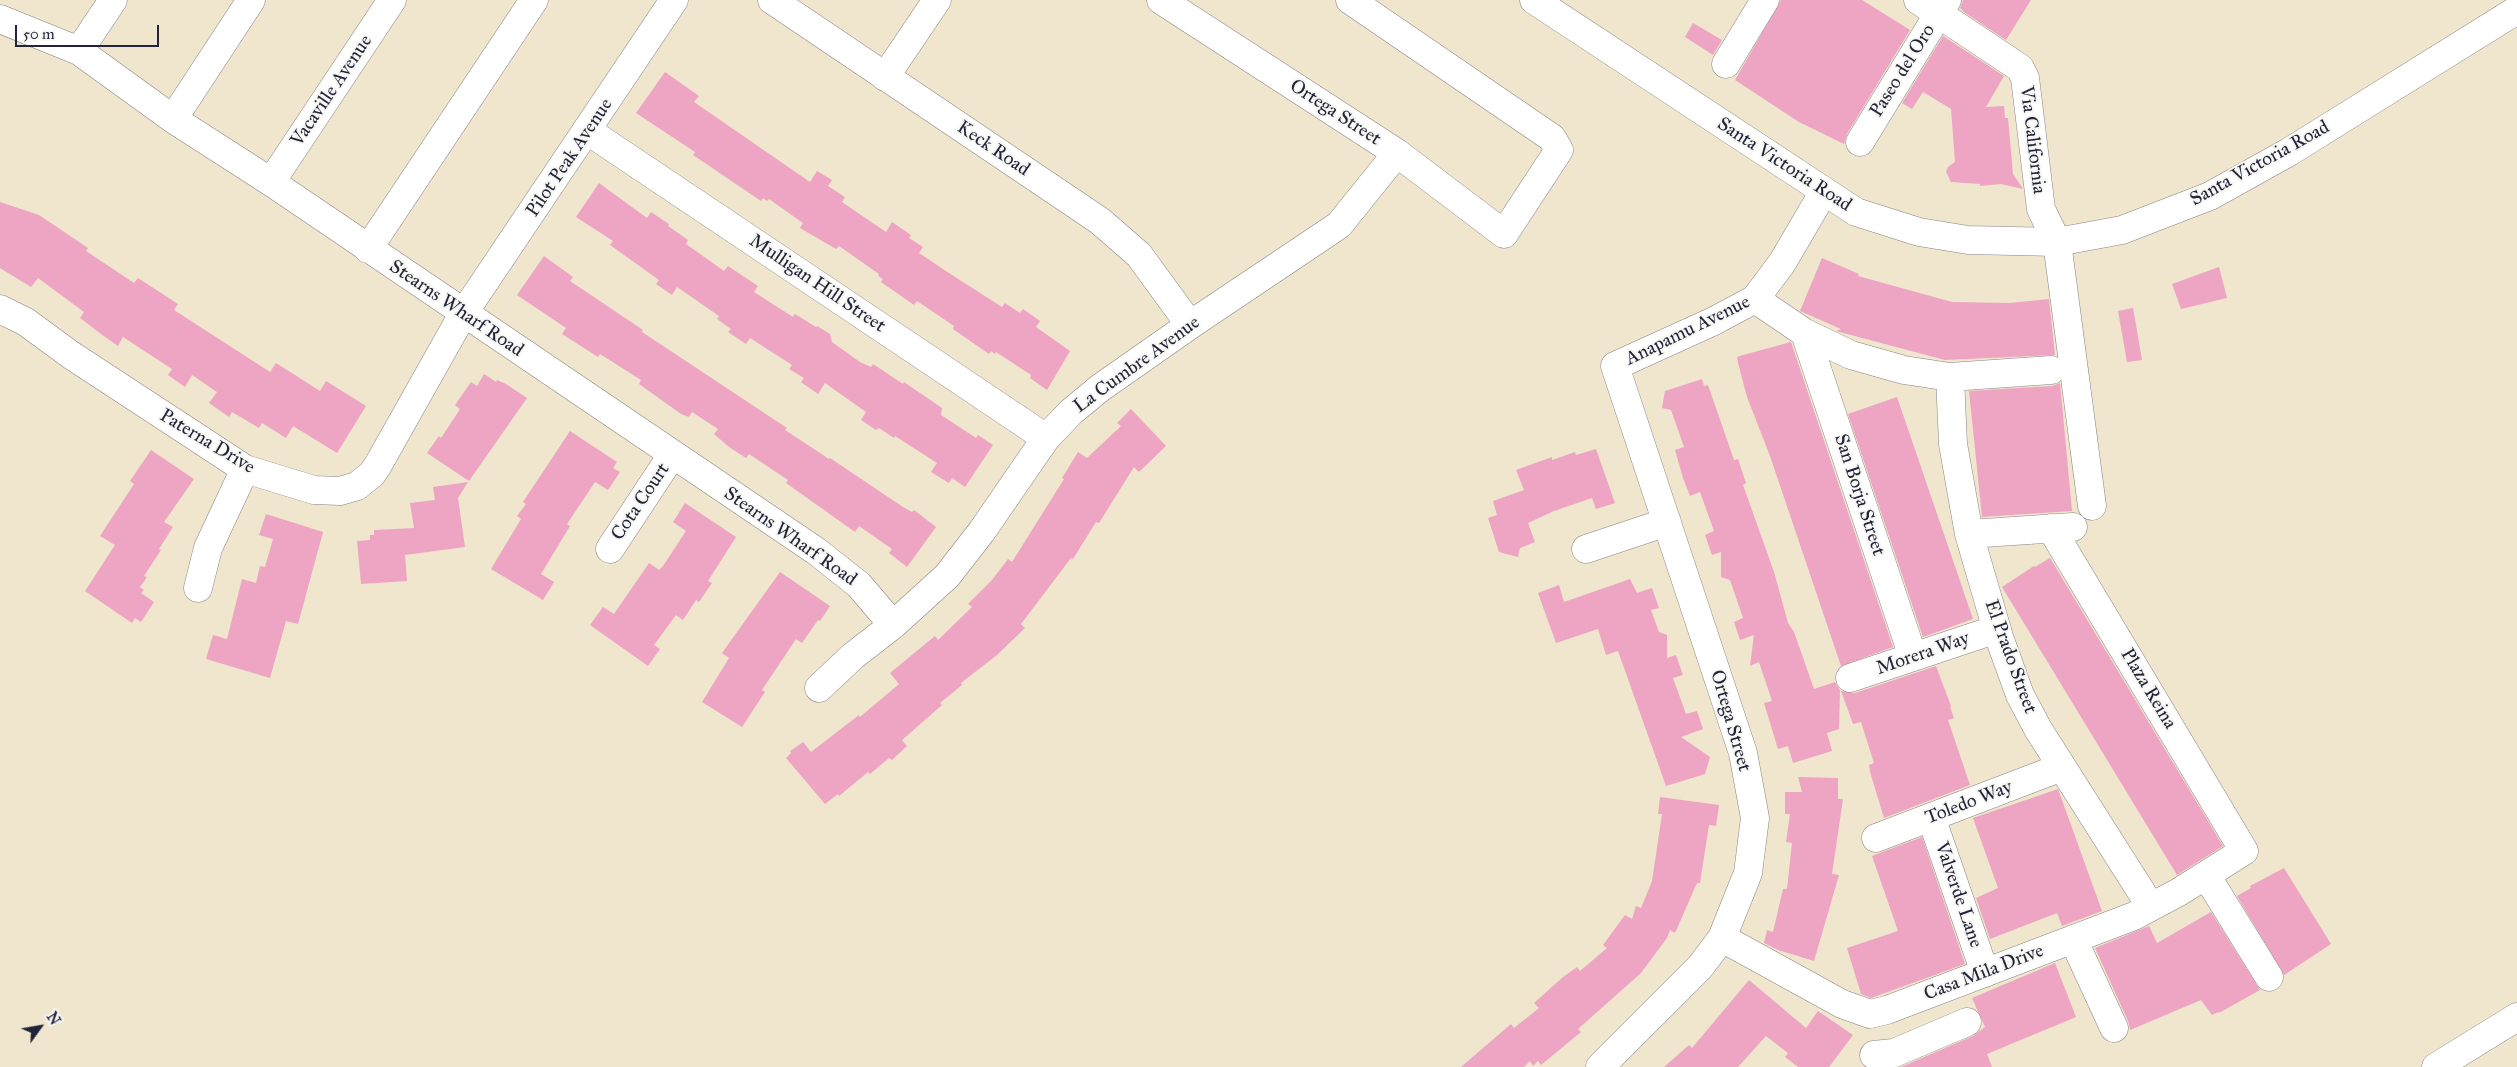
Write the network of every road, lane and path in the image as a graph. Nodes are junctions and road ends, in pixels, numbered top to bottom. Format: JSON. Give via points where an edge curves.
{"nodes":[{"id":1,"x":113,"y":0,"type":"edge"},
{"id":2,"x":250,"y":0,"type":"edge"},
{"id":3,"x":392,"y":0,"type":"edge"},
{"id":4,"x":534,"y":0,"type":"edge"},
{"id":5,"x":674,"y":0,"type":"edge"},
{"id":6,"x":772,"y":0,"type":"edge"},
{"id":7,"x":937,"y":0,"type":"edge"},
{"id":8,"x":1161,"y":0,"type":"edge"},
{"id":9,"x":1350,"y":0,"type":"edge"},
{"id":10,"x":1534,"y":0,"type":"edge"},
{"id":11,"x":1766,"y":0,"type":"edge"},
{"id":12,"x":1934,"y":5,"type":"edge"},
{"id":13,"x":2517,"y":10,"type":"edge"},
{"id":14,"x":0,"y":19,"type":"edge"},
{"id":15,"x":79,"y":51,"type":"junction"},
{"id":16,"x":1726,"y":64,"type":"dead end"},
{"id":17,"x":885,"y":77,"type":"junction"},
{"id":18,"x":174,"y":119,"type":"junction"},
{"id":19,"x":588,"y":131,"type":"junction"},
{"id":20,"x":1860,"y":142,"type":"dead end"},
{"id":21,"x":1397,"y":153,"type":"junction"},
{"id":22,"x":271,"y":182,"type":"junction"},
{"id":23,"x":1823,"y":192,"type":"junction"},
{"id":24,"x":2057,"y":242,"type":"junction"},
{"id":25,"x":368,"y":249,"type":"junction"},
{"id":26,"x":1755,"y":299,"type":"junction"},
{"id":27,"x":0,"y":309,"type":"edge"},
{"id":28,"x":464,"y":314,"type":"junction"},
{"id":29,"x":1190,"y":325,"type":"junction"},
{"id":30,"x":1805,"y":332,"type":"junction"},
{"id":31,"x":1615,"y":366,"type":"joint"},
{"id":32,"x":2050,"y":370,"type":"dead end"},
{"id":33,"x":1950,"y":377,"type":"junction"},
{"id":34,"x":1046,"y":438,"type":"junction"},
{"id":35,"x":672,"y":455,"type":"junction"},
{"id":36,"x":245,"y":469,"type":"junction"},
{"id":37,"x":2092,"y":506,"type":"dead end"},
{"id":38,"x":1667,"y":522,"type":"junction"},
{"id":39,"x":1969,"y":534,"type":"junction"},
{"id":40,"x":610,"y":549,"type":"dead end"},
{"id":41,"x":1586,"y":549,"type":"dead end"},
{"id":42,"x":198,"y":588,"type":"dead end"},
{"id":43,"x":893,"y":626,"type":"junction"},
{"id":44,"x":1997,"y":629,"type":"junction"},
{"id":45,"x":1913,"y":657,"type":"junction"},
{"id":46,"x":1850,"y":678,"type":"dead end"},
{"id":47,"x":819,"y":688,"type":"dead end"},
{"id":48,"x":2062,"y":767,"type":"junction"},
{"id":49,"x":1931,"y":817,"type":"junction"},
{"id":50,"x":1876,"y":838,"type":"dead end"},
{"id":51,"x":2244,"y":850,"type":"joint"},
{"id":52,"x":2206,"y":875,"type":"junction"},
{"id":53,"x":2151,"y":907,"type":"junction"},
{"id":54,"x":1722,"y":938,"type":"junction"},
{"id":55,"x":2073,"y":939,"type":"junction"},
{"id":56,"x":1985,"y":973,"type":"junction"},
{"id":57,"x":2268,"y":977,"type":"dead end"},
{"id":58,"x":1870,"y":1014,"type":"junction"},
{"id":59,"x":2517,"y":1017,"type":"edge"},
{"id":60,"x":1967,"y":1022,"type":"dead end"},
{"id":61,"x":2114,"y":1028,"type":"dead end"},
{"id":62,"x":1869,"y":1061,"type":"edge"},
{"id":63,"x":1600,"y":1067,"type":"edge"},
{"id":64,"x":2436,"y":1067,"type":"edge"}],
"edges":[{"from":1,"to":15,"type":"street"},
{"from":2,"to":18,"type":"street"},
{"from":3,"to":22,"type":"street","name":"Vacaville Avenue"},
{"from":4,"to":25,"type":"street"},
{"from":5,"to":19,"type":"street","name":"Pilot Peak Avenue"},
{"from":6,"to":17,"type":"street","name":"Keck Road"},
{"from":7,"to":17,"type":"street"},
{"from":8,"to":21,"type":"street","name":"Ortega Street"},
{"from":9,"to":21,"type":"street","name":"Ortega Street","via":[[1552,138],[1559,150],[1504,234]]},
{"from":10,"to":23,"type":"street","name":"Santa Victoria Road"},
{"from":11,"to":16,"type":"street"},
{"from":12,"to":20,"type":"street","name":"Paseo del Oro"},
{"from":12,"to":24,"type":"street","name":"Via California","via":[[2020,68],[2029,100],[2041,209]]},
{"from":13,"to":24,"type":"street","name":"Santa Victoria Road","via":[[2289,152],[2210,196],[2122,230]]},
{"from":14,"to":15,"type":"street","name":"Stearns Wharf Road"},
{"from":15,"to":18,"type":"street","name":"Stearns Wharf Road"},
{"from":17,"to":29,"type":"street","name":"Keck Road","via":[[1122,238],[1154,273]]},
{"from":18,"to":22,"type":"street","name":"Stearns Wharf Road"},
{"from":19,"to":28,"type":"street","name":"Pilot Peak Avenue"},
{"from":19,"to":34,"type":"street","name":"Mulligan Hill Street"},
{"from":21,"to":29,"type":"street","name":"La Cumbre Avenue","via":[[1339,225]]},
{"from":22,"to":25,"type":"street","name":"Stearns Wharf Road"},
{"from":23,"to":24,"type":"street","name":"Santa Victoria Road","via":[[1856,212],[1919,232],[1968,240]]},
{"from":23,"to":26,"type":"street","name":"Anapamu Avenue","via":[[1782,263]]},
{"from":24,"to":37,"type":"street","name":"Via California"},
{"from":25,"to":28,"type":"street","name":"Stearns Wharf Road"},
{"from":26,"to":30,"type":"street"},
{"from":26,"to":31,"type":"street","name":"Anapamu Avenue"},
{"from":27,"to":36,"type":"street","name":"Paterna Drive","via":[[26,322]]},
{"from":28,"to":35,"type":"street","name":"Stearns Wharf Road"},
{"from":28,"to":36,"type":"street","name":"Paterna Drive","via":[[378,465],[365,480],[349,489],[329,492],[283,482]]},
{"from":29,"to":34,"type":"street","name":"La Cumbre Avenue","via":[[1100,388]]},
{"from":30,"to":33,"type":"street","via":[[1851,355],[1904,370]]},
{"from":30,"to":45,"type":"street","name":"San Borja Street"},
{"from":31,"to":38,"type":"street","name":"Ortega Street"},
{"from":32,"to":33,"type":"street"},
{"from":33,"to":39,"type":"street","name":"El Prado Street","via":[[1953,444]]},
{"from":34,"to":43,"type":"street","name":"La Cumbre Avenue","via":[[961,559]]},
{"from":35,"to":40,"type":"street","name":"Cota Court"},
{"from":35,"to":43,"type":"street","name":"Stearns Wharf Road","via":[[844,572],[872,598]]},
{"from":36,"to":42,"type":"street","via":[[208,548]]},
{"from":38,"to":41,"type":"street"},
{"from":38,"to":54,"type":"street","name":"Ortega Street","via":[[1743,753],[1754,818],[1748,872]]},
{"from":39,"to":44,"type":"street","name":"El Prado Street"},
{"from":39,"to":51,"type":"street","name":"Plaza Reina","via":[[2062,528]]},
{"from":43,"to":47,"type":"street","name":"La Cumbre Avenue"},
{"from":44,"to":45,"type":"street","name":"Morera Way"},
{"from":44,"to":48,"type":"street","name":"El Prado Street","via":[[2020,695]]},
{"from":45,"to":46,"type":"street","name":"Morera Way"},
{"from":48,"to":49,"type":"street","name":"Toledo Way"},
{"from":48,"to":53,"type":"street","name":"El Prado Street"},
{"from":49,"to":50,"type":"street","name":"Toledo Way"},
{"from":49,"to":56,"type":"street","name":"Valverde Lane"},
{"from":51,"to":52,"type":"street","name":"Casa Mila Drive"},
{"from":52,"to":53,"type":"street","name":"Casa Mila Drive"},
{"from":52,"to":57,"type":"street"},
{"from":53,"to":55,"type":"street","name":"Casa Mila Drive"},
{"from":54,"to":58,"type":"street","via":[[1842,1004]]},
{"from":54,"to":63,"type":"street","name":"Ortega Street","via":[[1700,967]]},
{"from":55,"to":56,"type":"street","name":"Casa Mila Drive"},
{"from":55,"to":61,"type":"street"},
{"from":56,"to":58,"type":"street","name":"Casa Mila Drive"},
{"from":58,"to":62,"type":"street"},
{"from":59,"to":64,"type":"street"},
{"from":60,"to":62,"type":"street"}]}
